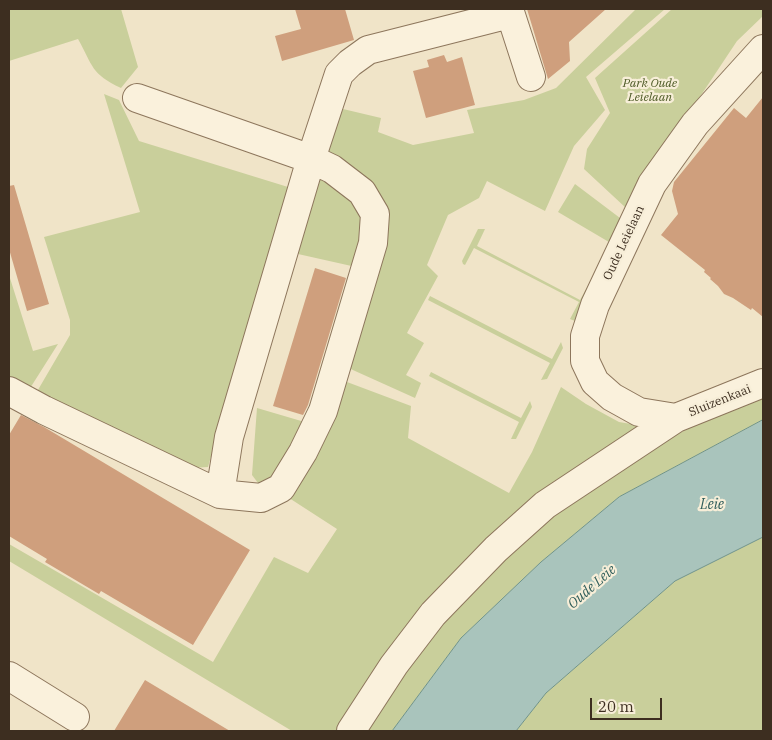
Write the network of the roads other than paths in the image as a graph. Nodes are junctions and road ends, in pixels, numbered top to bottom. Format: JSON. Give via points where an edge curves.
{"nodes":[{"id":1,"x":509,"y":11,"type":"edge"},
{"id":2,"x":763,"y":49,"type":"edge"},
{"id":3,"x":530,"y":77,"type":"dead end"},
{"id":4,"x":137,"y":98,"type":"dead end"},
{"id":5,"x":311,"y":159,"type":"junction"},
{"id":6,"x":763,"y":383,"type":"edge"},
{"id":7,"x":9,"y":391,"type":"edge"},
{"id":8,"x":676,"y":418,"type":"junction"},
{"id":9,"x":220,"y":494,"type":"junction"},
{"id":10,"x":9,"y":676,"type":"edge"},
{"id":11,"x":76,"y":717,"type":"dead end"},
{"id":12,"x":351,"y":731,"type":"edge"}],
"edges":[{"from":1,"to":3,"type":"street"},
{"from":1,"to":5,"type":"street","via":[[368,50],[350,63],[339,74]]},
{"from":2,"to":8,"type":"street","name":"Oude Leielaan","via":[[695,124],[652,184],[594,305],[585,336],[585,361],[595,382],[612,397],[639,412]]},
{"from":4,"to":5,"type":"street"},
{"from":5,"to":9,"type":"street","via":[[229,437]]},
{"from":5,"to":9,"type":"street","via":[[332,169],[362,192],[375,214],[373,243],[323,410],[281,488],[261,498]]},
{"from":6,"to":8,"type":"street","name":"Sluizenkaai"},
{"from":7,"to":9,"type":"street"},
{"from":8,"to":12,"type":"street","name":"Sluizenkaai","via":[[545,505],[496,549],[433,614],[394,665]]},
{"from":10,"to":11,"type":"street"}]}
